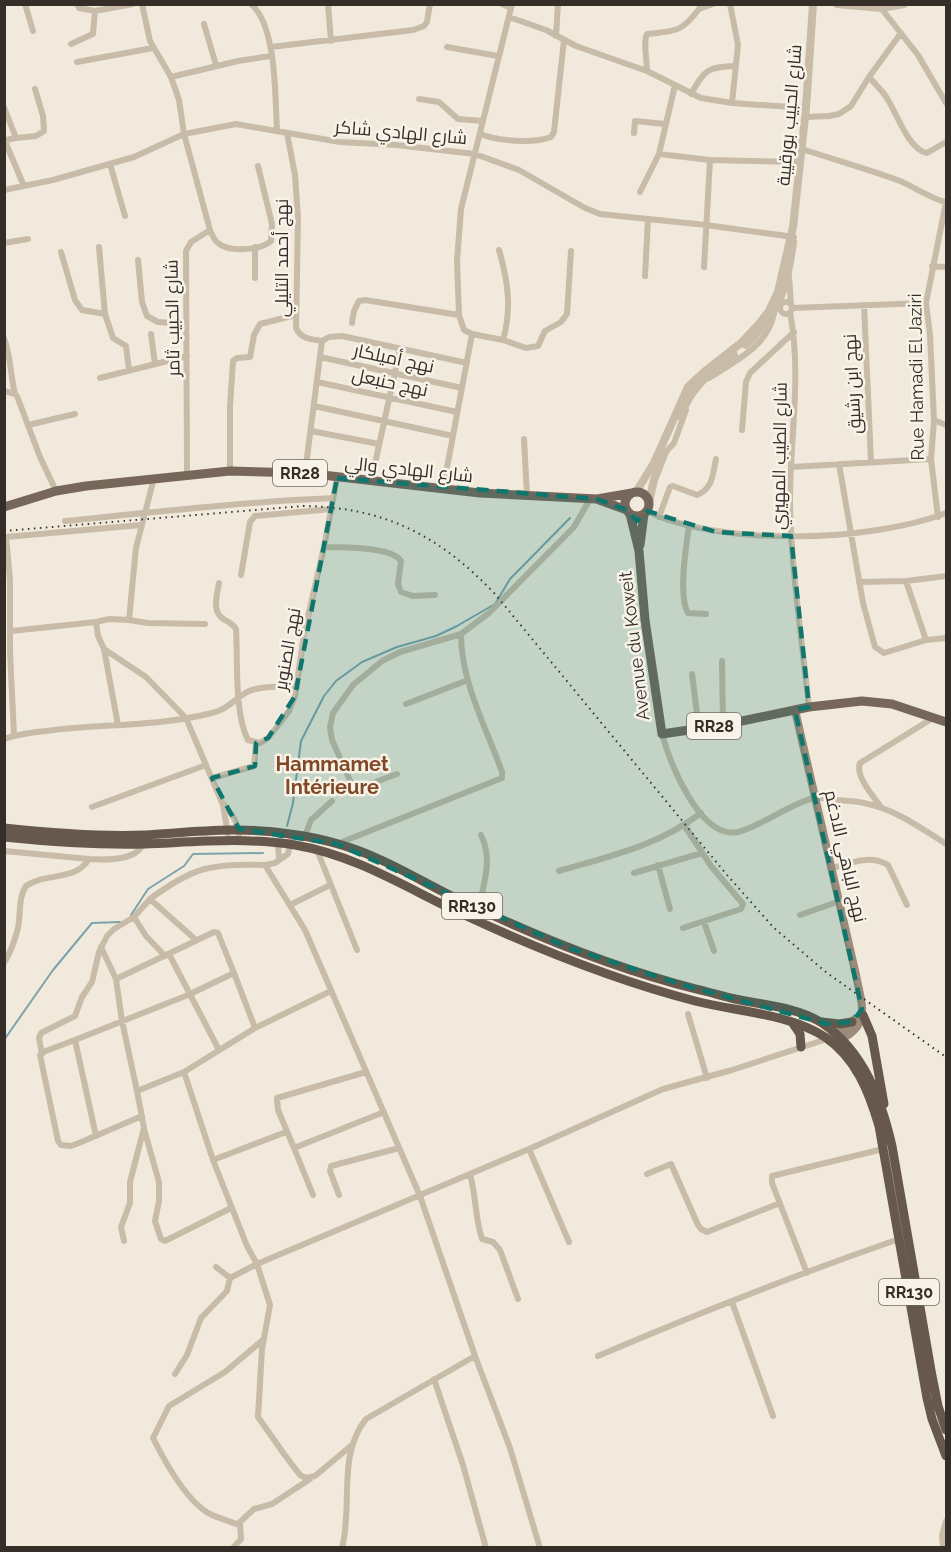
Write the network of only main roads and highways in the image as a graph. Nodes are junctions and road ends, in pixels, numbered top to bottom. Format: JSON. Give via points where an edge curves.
{"nodes":[{"id":1,"x":634,"y":492,"type":"junction"},
{"id":2,"x":594,"y":499,"type":"junction"},
{"id":3,"x":4,"y":507,"type":"edge"},
{"id":4,"x":647,"y":509,"type":"junction"},
{"id":5,"x":629,"y":512,"type":"junction"},
{"id":6,"x":639,"y":550,"type":"junction"},
{"id":7,"x":795,"y":710,"type":"junction"},
{"id":8,"x":946,"y":722,"type":"edge"},
{"id":9,"x":4,"y":828,"type":"edge"},
{"id":10,"x":4,"y":837,"type":"edge"},
{"id":11,"x":862,"y":1012,"type":"junction"},
{"id":12,"x":790,"y":1021,"type":"junction"},
{"id":13,"x":821,"y":1022,"type":"junction"},
{"id":14,"x":852,"y":1022,"type":"junction"},
{"id":15,"x":834,"y":1039,"type":"junction"},
{"id":16,"x":801,"y":1047,"type":"road end"},
{"id":17,"x":884,"y":1115,"type":"junction"},
{"id":18,"x":946,"y":1430,"type":"edge"},
{"id":19,"x":946,"y":1456,"type":"edge"}],
"edges":[{"from":1,"to":2,"type":"main road","number":"RR28"},
{"from":1,"to":4,"type":"main road","via":[[645,494]]},
{"from":1,"to":5,"type":"main road","via":[[626,500]]},
{"from":2,"to":3,"type":"main road","name":"شارع الهادي والي","number":"RR28","via":[[443,489],[305,473],[230,471],[56,491]]},
{"from":2,"to":5,"type":"main road","number":"RR28"},
{"from":4,"to":5,"type":"main road","number":"RR28","via":[[634,516]]},
{"from":4,"to":6,"type":"main road","number":"RR28"},
{"from":5,"to":6,"type":"main road","number":"RR28"},
{"from":6,"to":7,"type":"main road","name":"Avenue du Koweit","number":"RR28","via":[[662,734]]},
{"from":7,"to":8,"type":"main road","name":"Avenue du Koweit","number":"RR28","via":[[873,701]]},
{"from":7,"to":11,"type":"main road","name":"نهج الباهي الادغم"},
{"from":9,"to":13,"type":"highway","number":"RR130","via":[[115,836],[239,829],[305,836],[380,860],[478,909],[569,948],[683,986],[797,1012]]},
{"from":10,"to":12,"type":"highway","number":"RR130","via":[[143,844],[239,840],[317,849],[348,858],[508,935],[616,977],[728,1009]]},
{"from":11,"to":14,"type":"main road"},
{"from":11,"to":15,"type":"main road","via":[[853,1032]]},
{"from":11,"to":17,"type":"highway","via":[[872,1036]]},
{"from":12,"to":15,"type":"highway","number":"RR130"},
{"from":12,"to":16,"type":"highway","via":[[800,1034]]},
{"from":13,"to":14,"type":"highway"},
{"from":13,"to":15,"type":"highway","number":"RR130"},
{"from":14,"to":15,"type":"main road"},
{"from":15,"to":17,"type":"highway","number":"RR130","via":[[861,1063]]},
{"from":15,"to":19,"type":"highway","number":"RR130","via":[[867,1089],[879,1126],[929,1408]]},
{"from":17,"to":18,"type":"highway","number":"RR130","via":[[934,1386]]}]}
